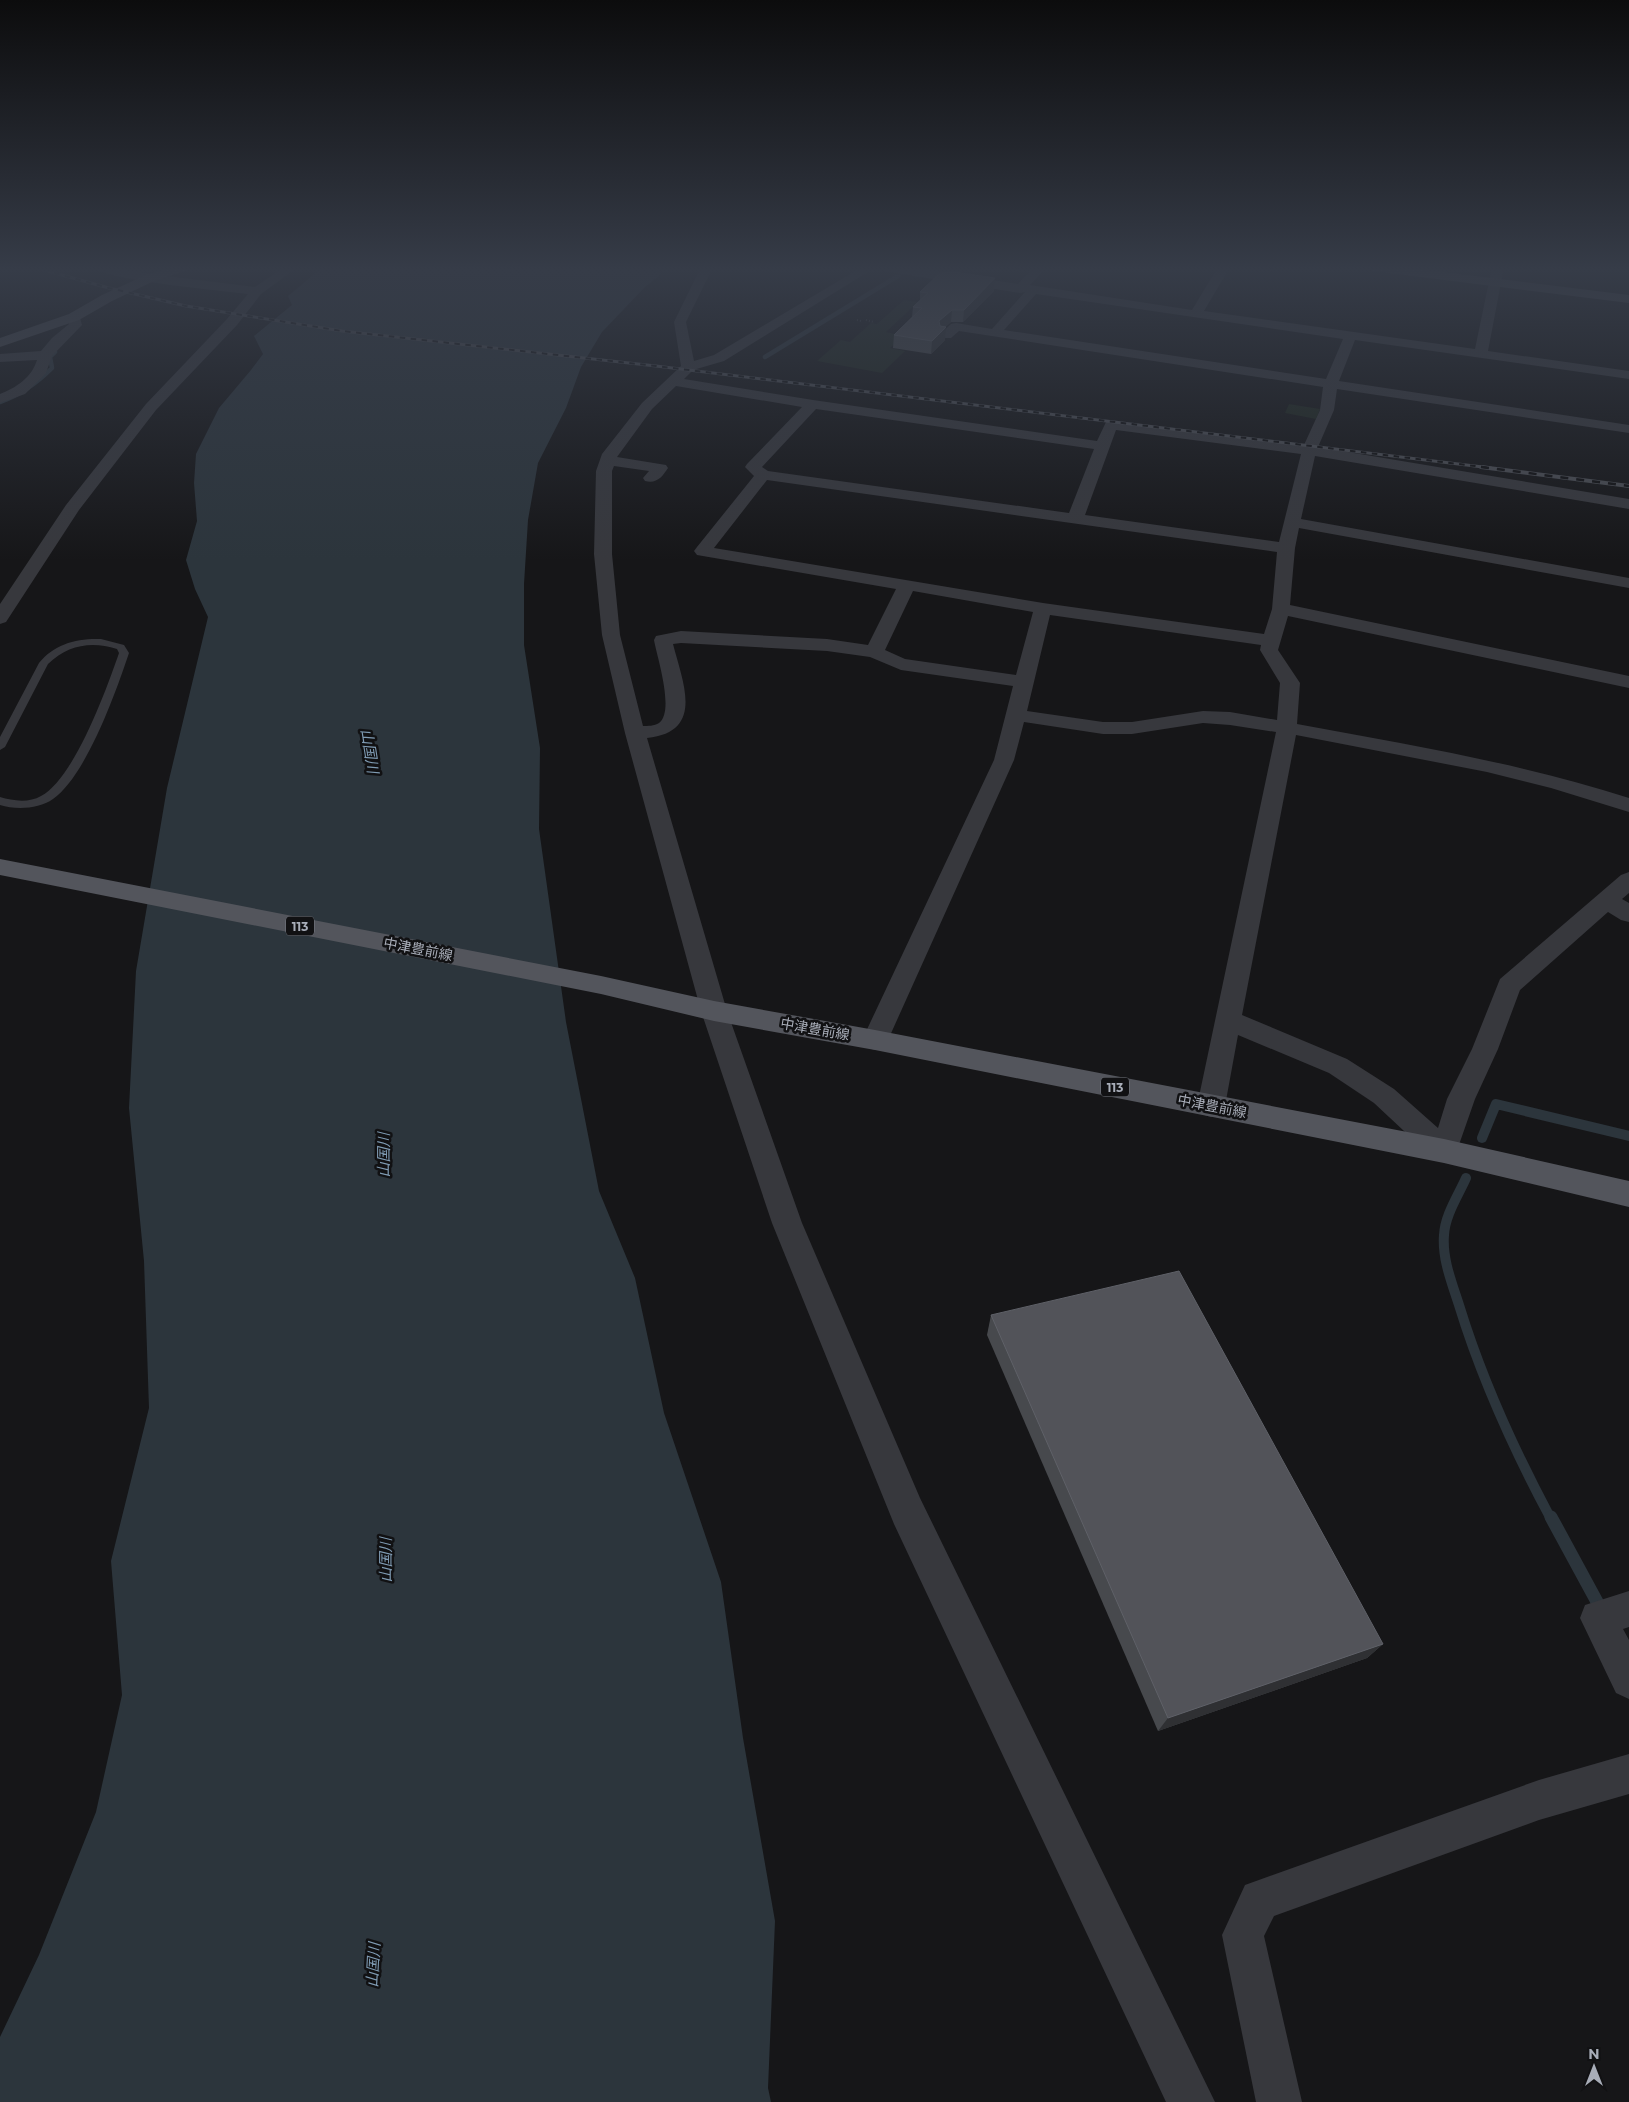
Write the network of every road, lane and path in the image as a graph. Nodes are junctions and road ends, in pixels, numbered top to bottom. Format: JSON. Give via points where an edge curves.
{"nodes":[{"id":1,"x":42,"y":365,"type":"edge"},
{"id":2,"x":190,"y":365,"type":"edge"},
{"id":3,"x":695,"y":365,"type":"edge"},
{"id":4,"x":1209,"y":365,"type":"edge"},
{"id":5,"x":1338,"y":365,"type":"edge"},
{"id":6,"x":1559,"y":365,"type":"edge"},
{"id":7,"x":688,"y":367,"type":"joint"},
{"id":8,"x":1629,"y":375,"type":"edge"},
{"id":9,"x":673,"y":380,"type":"junction"},
{"id":10,"x":1331,"y":384,"type":"junction"},
{"id":11,"x":0,"y":399,"type":"edge"},
{"id":12,"x":813,"y":404,"type":"junction"},
{"id":13,"x":1629,"y":428,"type":"edge"},
{"id":14,"x":1102,"y":446,"type":"junction"},
{"id":15,"x":1309,"y":450,"type":"junction"},
{"id":16,"x":608,"y":460,"type":"junction"},
{"id":17,"x":763,"y":475,"type":"junction"},
{"id":18,"x":651,"y":478,"type":"dead end"},
{"id":19,"x":1629,"y":504,"type":"edge"},
{"id":20,"x":1075,"y":519,"type":"junction"},
{"id":21,"x":1292,"y":522,"type":"junction"},
{"id":22,"x":1286,"y":548,"type":"junction"},
{"id":23,"x":1629,"y":583,"type":"edge"},
{"id":24,"x":907,"y":585,"type":"junction"},
{"id":25,"x":1043,"y":608,"type":"junction"},
{"id":26,"x":1281,"y":609,"type":"junction"},
{"id":27,"x":0,"y":618,"type":"edge"},
{"id":28,"x":1273,"y":641,"type":"junction"},
{"id":29,"x":874,"y":652,"type":"junction"},
{"id":30,"x":1024,"y":682,"type":"junction"},
{"id":31,"x":1629,"y":682,"type":"edge"},
{"id":32,"x":1016,"y":715,"type":"junction"},
{"id":33,"x":1287,"y":728,"type":"junction"},
{"id":34,"x":635,"y":733,"type":"junction"},
{"id":35,"x":0,"y":747,"type":"edge"},
{"id":36,"x":0,"y":802,"type":"edge"},
{"id":37,"x":1629,"y":805,"type":"edge"},
{"id":38,"x":0,"y":867,"type":"edge"},
{"id":39,"x":1629,"y":880,"type":"edge"},
{"id":40,"x":1606,"y":900,"type":"junction"},
{"id":41,"x":1629,"y":914,"type":"edge"},
{"id":42,"x":714,"y":1011,"type":"junction"},
{"id":43,"x":1228,"y":1020,"type":"junction"},
{"id":44,"x":875,"y":1040,"type":"junction"},
{"id":45,"x":1211,"y":1106,"type":"junction"},
{"id":46,"x":1444,"y":1151,"type":"junction"},
{"id":47,"x":1629,"y":1194,"type":"edge"},
{"id":48,"x":1629,"y":1609,"type":"edge"},
{"id":49,"x":1629,"y":1680,"type":"edge"},
{"id":50,"x":1629,"y":1774,"type":"edge"},
{"id":51,"x":1191,"y":2102,"type":"edge"},
{"id":52,"x":1280,"y":2102,"type":"edge"}],
"edges":[{"from":1,"to":11,"type":"street","via":[[20,392]]},
{"from":2,"to":27,"type":"street","via":[[151,407],[66,516]]},
{"from":3,"to":7,"type":"street"},
{"from":4,"to":10,"type":"street"},
{"from":5,"to":10,"type":"street"},
{"from":6,"to":8,"type":"street"},
{"from":7,"to":9,"type":"street"},
{"from":9,"to":12,"type":"street"},
{"from":9,"to":16,"type":"street","via":[[647,406]]},
{"from":10,"to":13,"type":"street"},
{"from":10,"to":15,"type":"street","via":[[1327,410]]},
{"from":12,"to":14,"type":"street"},
{"from":12,"to":17,"type":"street","via":[[754,467]]},
{"from":14,"to":15,"type":"street","via":[[1111,425]]},
{"from":14,"to":20,"type":"street"},
{"from":15,"to":19,"type":"street"},
{"from":15,"to":21,"type":"street"},
{"from":16,"to":18,"type":"street","via":[[660,468]]},
{"from":16,"to":34,"type":"street","via":[[604,471],[603,554],[610,635]]},
{"from":17,"to":20,"type":"street"},
{"from":17,"to":24,"type":"street","via":[[702,552]]},
{"from":20,"to":22,"type":"street"},
{"from":21,"to":22,"type":"street"},
{"from":21,"to":23,"type":"street"},
{"from":22,"to":26,"type":"street"},
{"from":24,"to":25,"type":"street"},
{"from":24,"to":29,"type":"street"},
{"from":25,"to":28,"type":"street"},
{"from":25,"to":30,"type":"street"},
{"from":26,"to":28,"type":"street"},
{"from":26,"to":31,"type":"street"},
{"from":28,"to":33,"type":"street","via":[[1269,650],[1290,683]]},
{"from":29,"to":30,"type":"street","via":[[901,664]]},
{"from":29,"to":34,"type":"street","via":[[827,645],[681,637],[663,640],[677,707],[673,722],[664,729]]},
{"from":30,"to":32,"type":"street"},
{"from":32,"to":33,"type":"street","via":[[1099,728],[1131,728],[1201,716]]},
{"from":32,"to":44,"type":"street","via":[[1004,760]]},
{"from":33,"to":37,"type":"street","via":[[1428,753],[1591,792]]},
{"from":33,"to":43,"type":"street"},
{"from":34,"to":42,"type":"street"},
{"from":35,"to":36,"type":"lane","via":[[50,655],[84,642],[109,642],[121,647],[124,653],[116,678],[75,765],[59,788],[35,803]]},
{"from":38,"to":42,"type":"main road","name":"中津豊前線","number":"113","via":[[601,985]]},
{"from":39,"to":40,"type":"street"},
{"from":40,"to":41,"type":"street"},
{"from":40,"to":46,"type":"street","via":[[1509,985],[1485,1049],[1461,1099]]},
{"from":42,"to":44,"type":"main road","name":"中津豊前線","number":"113"},
{"from":42,"to":51,"type":"street","via":[[787,1223],[907,1511]]},
{"from":43,"to":45,"type":"street"},
{"from":43,"to":46,"type":"street","via":[[1338,1066],[1384,1096]]},
{"from":44,"to":45,"type":"main road","name":"中津豊前線","number":"113"},
{"from":45,"to":46,"type":"main road","name":"中津豊前線","number":"113"},
{"from":46,"to":47,"type":"main road","name":"中津豊前線","number":"113"},
{"from":48,"to":49,"type":"street","via":[[1598,1618]]},
{"from":50,"to":52,"type":"street","via":[[1539,1800],[1260,1900],[1244,1935]]}]}
